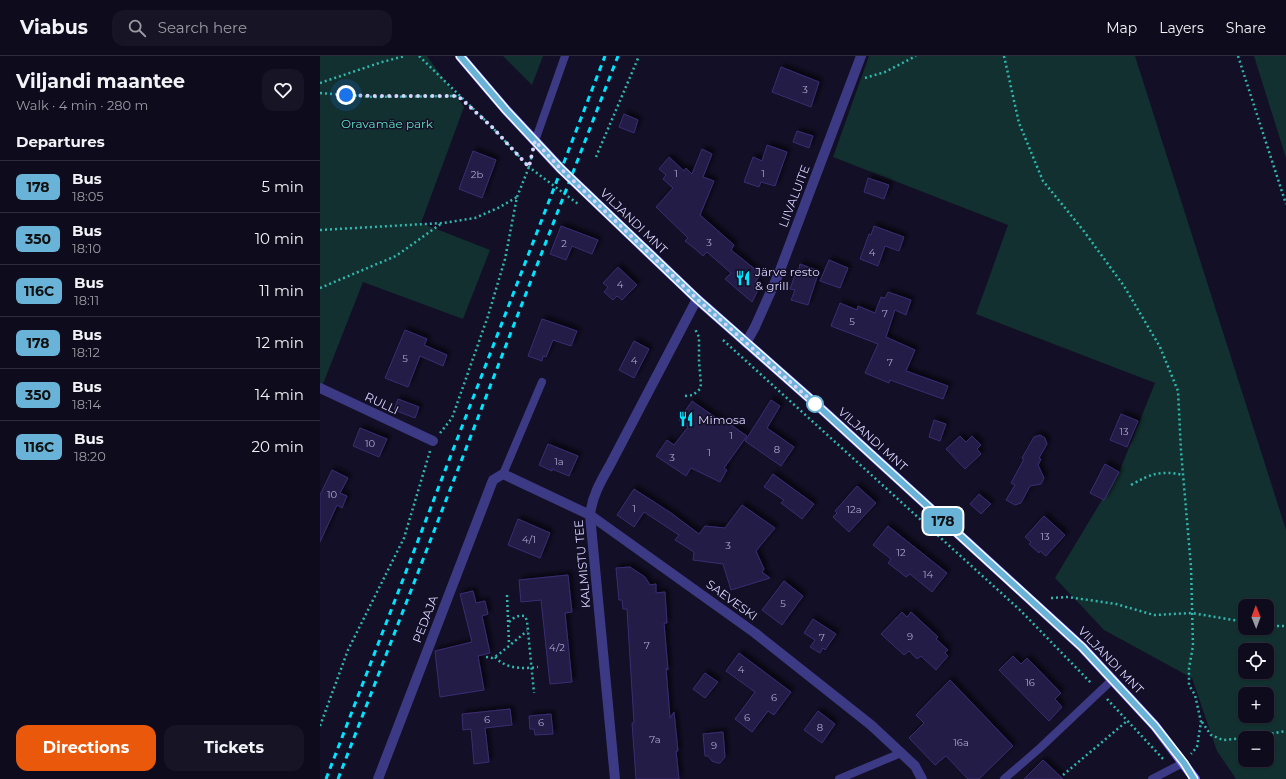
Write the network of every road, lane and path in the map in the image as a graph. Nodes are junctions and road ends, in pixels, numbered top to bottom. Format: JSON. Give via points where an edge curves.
{"nodes":[{"id":1,"x":405,"y":56,"type":"edge"},
{"id":2,"x":419,"y":56,"type":"edge"},
{"id":3,"x":460,"y":56,"type":"edge"},
{"id":4,"x":565,"y":56,"type":"edge"},
{"id":5,"x":639,"y":56,"type":"edge"},
{"id":6,"x":861,"y":56,"type":"edge"},
{"id":7,"x":916,"y":56,"type":"edge"},
{"id":8,"x":1004,"y":56,"type":"edge"},
{"id":9,"x":1238,"y":56,"type":"edge"},
{"id":10,"x":851,"y":82,"type":"junction"},
{"id":11,"x":320,"y":83,"type":"edge"},
{"id":12,"x":320,"y":93,"type":"edge"},
{"id":13,"x":458,"y":96,"type":"junction"},
{"id":14,"x":535,"y":141,"type":"junction"},
{"id":15,"x":596,"y":158,"type":"dead end"},
{"id":16,"x":529,"y":167,"type":"junction"},
{"id":17,"x":517,"y":197,"type":"junction"},
{"id":18,"x":1286,"y":204,"type":"edge"},
{"id":19,"x":580,"y":206,"type":"dead end"},
{"id":20,"x":443,"y":223,"type":"junction"},
{"id":21,"x":320,"y":230,"type":"edge"},
{"id":22,"x":320,"y":288,"type":"edge"},
{"id":23,"x":697,"y":299,"type":"junction"},
{"id":24,"x":686,"y":321,"type":"junction"},
{"id":25,"x":746,"y":343,"type":"junction"},
{"id":26,"x":747,"y":362,"type":"dead end"},
{"id":27,"x":542,"y":382,"type":"dead end"},
{"id":28,"x":320,"y":388,"type":"edge"},
{"id":29,"x":685,"y":396,"type":"dead end"},
{"id":30,"x":433,"y":441,"type":"junction"},
{"id":31,"x":503,"y":474,"type":"junction"},
{"id":32,"x":1183,"y":475,"type":"junction"},
{"id":33,"x":1131,"y":485,"type":"dead end"},
{"id":34,"x":590,"y":515,"type":"junction"},
{"id":35,"x":508,"y":595,"type":"dead end"},
{"id":36,"x":1051,"y":598,"type":"dead end"},
{"id":37,"x":1192,"y":613,"type":"junction"},
{"id":38,"x":1238,"y":621,"type":"edge"},
{"id":39,"x":509,"y":622,"type":"junction"},
{"id":40,"x":1274,"y":626,"type":"edge"},
{"id":41,"x":1286,"y":626,"type":"edge"},
{"id":42,"x":528,"y":631,"type":"junction"},
{"id":43,"x":510,"y":645,"type":"junction"},
{"id":44,"x":486,"y":657,"type":"dead end"},
{"id":45,"x":495,"y":657,"type":"junction"},
{"id":46,"x":538,"y":667,"type":"dead end"},
{"id":47,"x":531,"y":668,"type":"junction"},
{"id":48,"x":1113,"y":679,"type":"junction"},
{"id":49,"x":1100,"y":691,"type":"junction"},
{"id":50,"x":534,"y":693,"type":"dead end"},
{"id":51,"x":1127,"y":721,"type":"junction"},
{"id":52,"x":1201,"y":722,"type":"junction"},
{"id":53,"x":320,"y":726,"type":"edge"},
{"id":54,"x":1286,"y":730,"type":"edge"},
{"id":55,"x":1274,"y":732,"type":"edge"},
{"id":56,"x":1238,"y":739,"type":"edge"},
{"id":57,"x":901,"y":753,"type":"junction"},
{"id":58,"x":1184,"y":763,"type":"junction"},
{"id":59,"x":1172,"y":769,"type":"junction"},
{"id":60,"x":1063,"y":775,"type":"dead end"},
{"id":61,"x":378,"y":779,"type":"edge"},
{"id":62,"x":614,"y":779,"type":"edge"},
{"id":63,"x":840,"y":779,"type":"edge"},
{"id":64,"x":922,"y":779,"type":"edge"},
{"id":65,"x":1004,"y":779,"type":"edge"},
{"id":66,"x":1152,"y":779,"type":"edge"},
{"id":67,"x":1194,"y":779,"type":"edge"}],
"edges":[{"from":1,"to":11,"type":"path"},
{"from":2,"to":13,"type":"path"},
{"from":3,"to":14,"type":"main road","name":"VILJANDI MNT"},
{"from":4,"to":14,"type":"lane"},
{"from":5,"to":15,"type":"path"},
{"from":6,"to":10,"type":"street","name":"LIIVALUITE"},
{"from":7,"to":10,"type":"path","via":[[885,72]]},
{"from":8,"to":32,"type":"path","via":[[1019,123],[1044,181],[1124,286],[1160,347],[1178,391]]},
{"from":9,"to":18,"type":"path"},
{"from":10,"to":25,"type":"street","name":"LIIVALUITE","via":[[779,272]]},
{"from":12,"to":13,"type":"path"},
{"from":13,"to":16,"type":"path","via":[[492,127]]},
{"from":14,"to":16,"type":"path"},
{"from":14,"to":23,"type":"main road","name":"VILJANDI MNT"},
{"from":16,"to":17,"type":"path"},
{"from":16,"to":19,"type":"path"},
{"from":17,"to":20,"type":"path","via":[[475,218]]},
{"from":17,"to":30,"type":"path","via":[[505,259],[488,316],[452,418]]},
{"from":20,"to":21,"type":"path"},
{"from":20,"to":22,"type":"path","via":[[396,256]]},
{"from":23,"to":24,"type":"street","name":"KALMISTU TEE"},
{"from":23,"to":25,"type":"main road","name":"VILJANDI MNT"},
{"from":24,"to":29,"type":"path","via":[[699,336],[702,379],[700,389]]},
{"from":24,"to":34,"type":"street","name":"KALMISTU TEE","via":[[596,491]]},
{"from":25,"to":48,"type":"main road","name":"VILJANDI MNT","via":[[1082,647]]},
{"from":26,"to":49,"type":"path","via":[[1021,611]]},
{"from":27,"to":31,"type":"lane"},
{"from":28,"to":30,"type":"street","name":"RULLI"},
{"from":30,"to":53,"type":"path","via":[[404,538],[348,650]]},
{"from":31,"to":34,"type":"street","name":"SAEVESKI"},
{"from":31,"to":61,"type":"street","name":"PEDAJA","via":[[493,480]]},
{"from":32,"to":33,"type":"path","via":[[1169,472],[1146,476]]},
{"from":32,"to":37,"type":"path"},
{"from":34,"to":57,"type":"street","name":"SAEVESKI","via":[[755,633],[872,725]]},
{"from":34,"to":62,"type":"street","name":"KALMISTU TEE"},
{"from":35,"to":39,"type":"path"},
{"from":36,"to":37,"type":"path","via":[[1068,597],[1116,604],[1154,615]]},
{"from":37,"to":38,"type":"path"},
{"from":37,"to":52,"type":"path","via":[[1190,685]]},
{"from":39,"to":42,"type":"path","via":[[514,617],[525,616]]},
{"from":39,"to":43,"type":"path"},
{"from":40,"to":41,"type":"path"},
{"from":42,"to":43,"type":"path"},
{"from":42,"to":47,"type":"path"},
{"from":43,"to":45,"type":"path"},
{"from":44,"to":45,"type":"path"},
{"from":45,"to":47,"type":"path","via":[[500,663],[508,666]]},
{"from":46,"to":47,"type":"path"},
{"from":47,"to":50,"type":"path"},
{"from":48,"to":49,"type":"lane"},
{"from":48,"to":58,"type":"main road","name":"VILJANDI MNT"},
{"from":49,"to":51,"type":"path"},
{"from":49,"to":65,"type":"lane"},
{"from":51,"to":59,"type":"path"},
{"from":51,"to":60,"type":"path"},
{"from":52,"to":56,"type":"path","via":[[1211,736],[1223,740]]},
{"from":52,"to":58,"type":"path","via":[[1197,747]]},
{"from":54,"to":55,"type":"path"},
{"from":57,"to":63,"type":"lane"},
{"from":57,"to":64,"type":"street","name":"SAEVESKI","via":[[915,766]]},
{"from":58,"to":59,"type":"lane"},
{"from":58,"to":67,"type":"main road","name":"VILJANDI MNT"},
{"from":59,"to":66,"type":"lane"}]}
